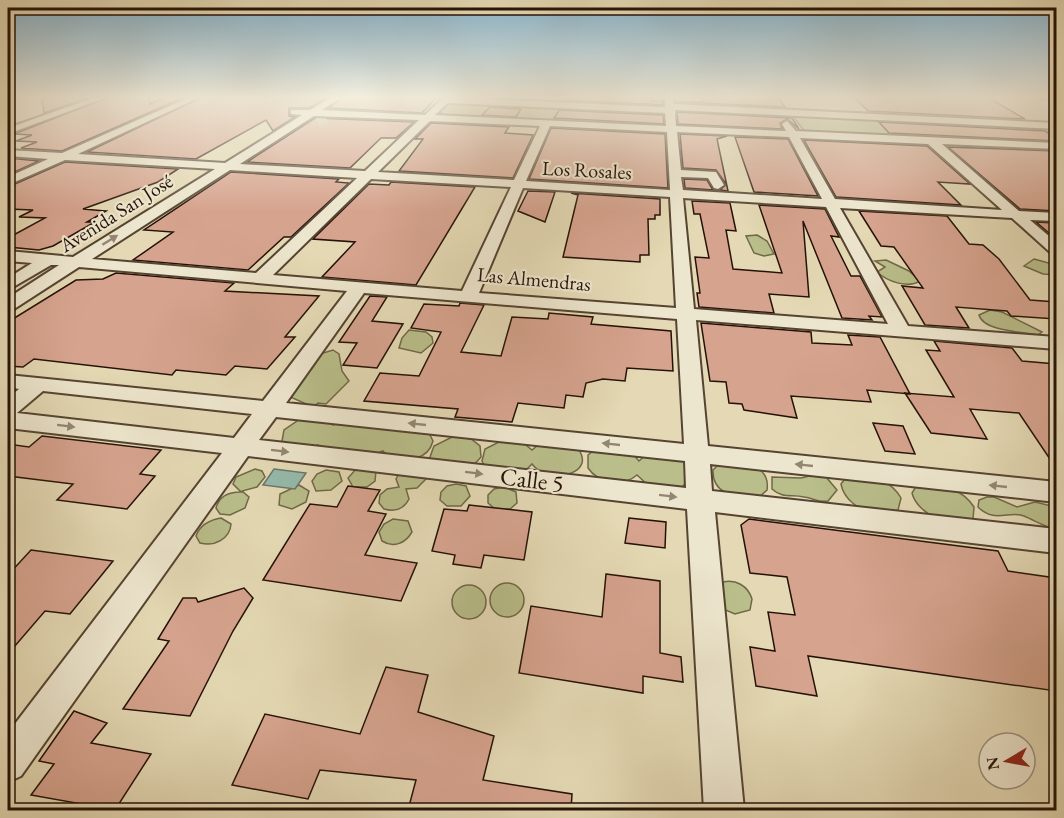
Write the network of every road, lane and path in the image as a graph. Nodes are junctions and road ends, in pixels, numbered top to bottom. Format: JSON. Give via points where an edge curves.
{"nodes":[{"id":1,"x":108,"y":135,"type":"edge"},
{"id":2,"x":262,"y":135,"type":"edge"},
{"id":3,"x":270,"y":135,"type":"edge"},
{"id":4,"x":410,"y":135,"type":"edge"},
{"id":5,"x":540,"y":135,"type":"edge"},
{"id":6,"x":672,"y":135,"type":"edge"},
{"id":7,"x":794,"y":135,"type":"edge"},
{"id":8,"x":816,"y":135,"type":"edge"},
{"id":9,"x":932,"y":141,"type":"junction"},
{"id":10,"x":1056,"y":146,"type":"edge"},
{"id":11,"x":8,"y":153,"type":"edge"},
{"id":12,"x":61,"y":156,"type":"junction"},
{"id":13,"x":207,"y":165,"type":"junction"},
{"id":14,"x":224,"y":168,"type":"junction"},
{"id":15,"x":368,"y":176,"type":"junction"},
{"id":16,"x":8,"y":181,"type":"edge"},
{"id":17,"x":676,"y":184,"type":"junction"},
{"id":18,"x":516,"y":185,"type":"junction"},
{"id":19,"x":720,"y":191,"type":"junction"},
{"id":20,"x":147,"y":200,"type":"dead end"},
{"id":21,"x":831,"y":203,"type":"junction"},
{"id":22,"x":1015,"y":214,"type":"junction"},
{"id":23,"x":1056,"y":217,"type":"edge"},
{"id":24,"x":1056,"y":250,"type":"edge"},
{"id":25,"x":72,"y":255,"type":"junction"},
{"id":26,"x":8,"y":256,"type":"edge"},
{"id":27,"x":29,"y":264,"type":"junction"},
{"id":28,"x":8,"y":269,"type":"edge"},
{"id":29,"x":259,"y":279,"type":"junction"},
{"id":30,"x":8,"y":285,"type":"edge"},
{"id":31,"x":359,"y":287,"type":"junction"},
{"id":32,"x":468,"y":297,"type":"junction"},
{"id":33,"x":8,"y":305,"type":"edge"},
{"id":34,"x":686,"y":314,"type":"junction"},
{"id":35,"x":901,"y":330,"type":"junction"},
{"id":36,"x":1056,"y":343,"type":"edge"},
{"id":37,"x":8,"y":381,"type":"edge"},
{"id":38,"x":39,"y":384,"type":"junction"},
{"id":39,"x":268,"y":408,"type":"junction"},
{"id":40,"x":8,"y":409,"type":"edge"},
{"id":41,"x":8,"y":420,"type":"edge"},
{"id":42,"x":243,"y":447,"type":"junction"},
{"id":43,"x":696,"y":453,"type":"junction"},
{"id":44,"x":1056,"y":492,"type":"edge"},
{"id":45,"x":700,"y":500,"type":"junction"},
{"id":46,"x":1056,"y":541,"type":"edge"},
{"id":47,"x":8,"y":763,"type":"edge"},
{"id":48,"x":724,"y":810,"type":"edge"}],
"edges":[{"from":1,"to":12,"type":"street"},
{"from":2,"to":13,"type":"street","name":"Avenida San José"},
{"from":3,"to":14,"type":"street","name":"Avenida San José"},
{"from":4,"to":15,"type":"street"},
{"from":5,"to":18,"type":"street"},
{"from":6,"to":17,"type":"street"},
{"from":7,"to":21,"type":"street"},
{"from":8,"to":9,"type":"street"},
{"from":9,"to":10,"type":"street"},
{"from":9,"to":22,"type":"street"},
{"from":11,"to":12,"type":"street","name":"Los Rosales"},
{"from":12,"to":13,"type":"street","name":"Los Rosales"},
{"from":12,"to":16,"type":"street"},
{"from":13,"to":14,"type":"street","name":"Los Rosales"},
{"from":13,"to":20,"type":"street","name":"Avenida San José"},
{"from":14,"to":15,"type":"street","name":"Los Rosales"},
{"from":25,"to":14,"type":"street","name":"Avenida San José","one_way":true},
{"from":15,"to":18,"type":"street","name":"Los Rosales"},
{"from":15,"to":29,"type":"street"},
{"from":17,"to":18,"type":"street","name":"Los Rosales"},
{"from":17,"to":19,"type":"street","name":"Los Rosales"},
{"from":17,"to":19,"type":"street","via":[[712,175]]},
{"from":17,"to":34,"type":"street"},
{"from":18,"to":32,"type":"street"},
{"from":19,"to":21,"type":"street","name":"Los Rosales"},
{"from":21,"to":22,"type":"street","name":"Los Rosales"},
{"from":21,"to":35,"type":"street"},
{"from":22,"to":23,"type":"street","name":"Los Rosales"},
{"from":22,"to":24,"type":"street"},
{"from":25,"to":27,"type":"street","name":"Las Almendras"},
{"from":25,"to":29,"type":"street","name":"Las Almendras"},
{"from":25,"to":33,"type":"street","name":"Avenida San José"},
{"from":26,"to":27,"type":"street","name":"Las Almendras"},
{"from":27,"to":28,"type":"street"},
{"from":27,"to":30,"type":"street"},
{"from":29,"to":31,"type":"street","name":"Las Almendras"},
{"from":31,"to":32,"type":"street","name":"Las Almendras"},
{"from":31,"to":39,"type":"street"},
{"from":32,"to":34,"type":"street","name":"Las Almendras"},
{"from":34,"to":35,"type":"street","name":"Las Almendras"},
{"from":34,"to":43,"type":"street"},
{"from":35,"to":36,"type":"street","name":"Las Almendras"},
{"from":37,"to":38,"type":"street","name":"Calle 5"},
{"from":38,"to":39,"type":"street","name":"Calle 5"},
{"from":38,"to":40,"type":"street"},
{"from":39,"to":42,"type":"street"},
{"from":43,"to":39,"type":"street","name":"Calle 5","one_way":true},
{"from":41,"to":42,"type":"street","name":"Calle 5","one_way":true},
{"from":42,"to":45,"type":"street","name":"Calle 5","one_way":true},
{"from":42,"to":47,"type":"street"},
{"from":44,"to":43,"type":"street","name":"Calle 5","one_way":true},
{"from":43,"to":45,"type":"street"},
{"from":45,"to":46,"type":"street","name":"Calle 5"},
{"from":45,"to":48,"type":"street"}]}
